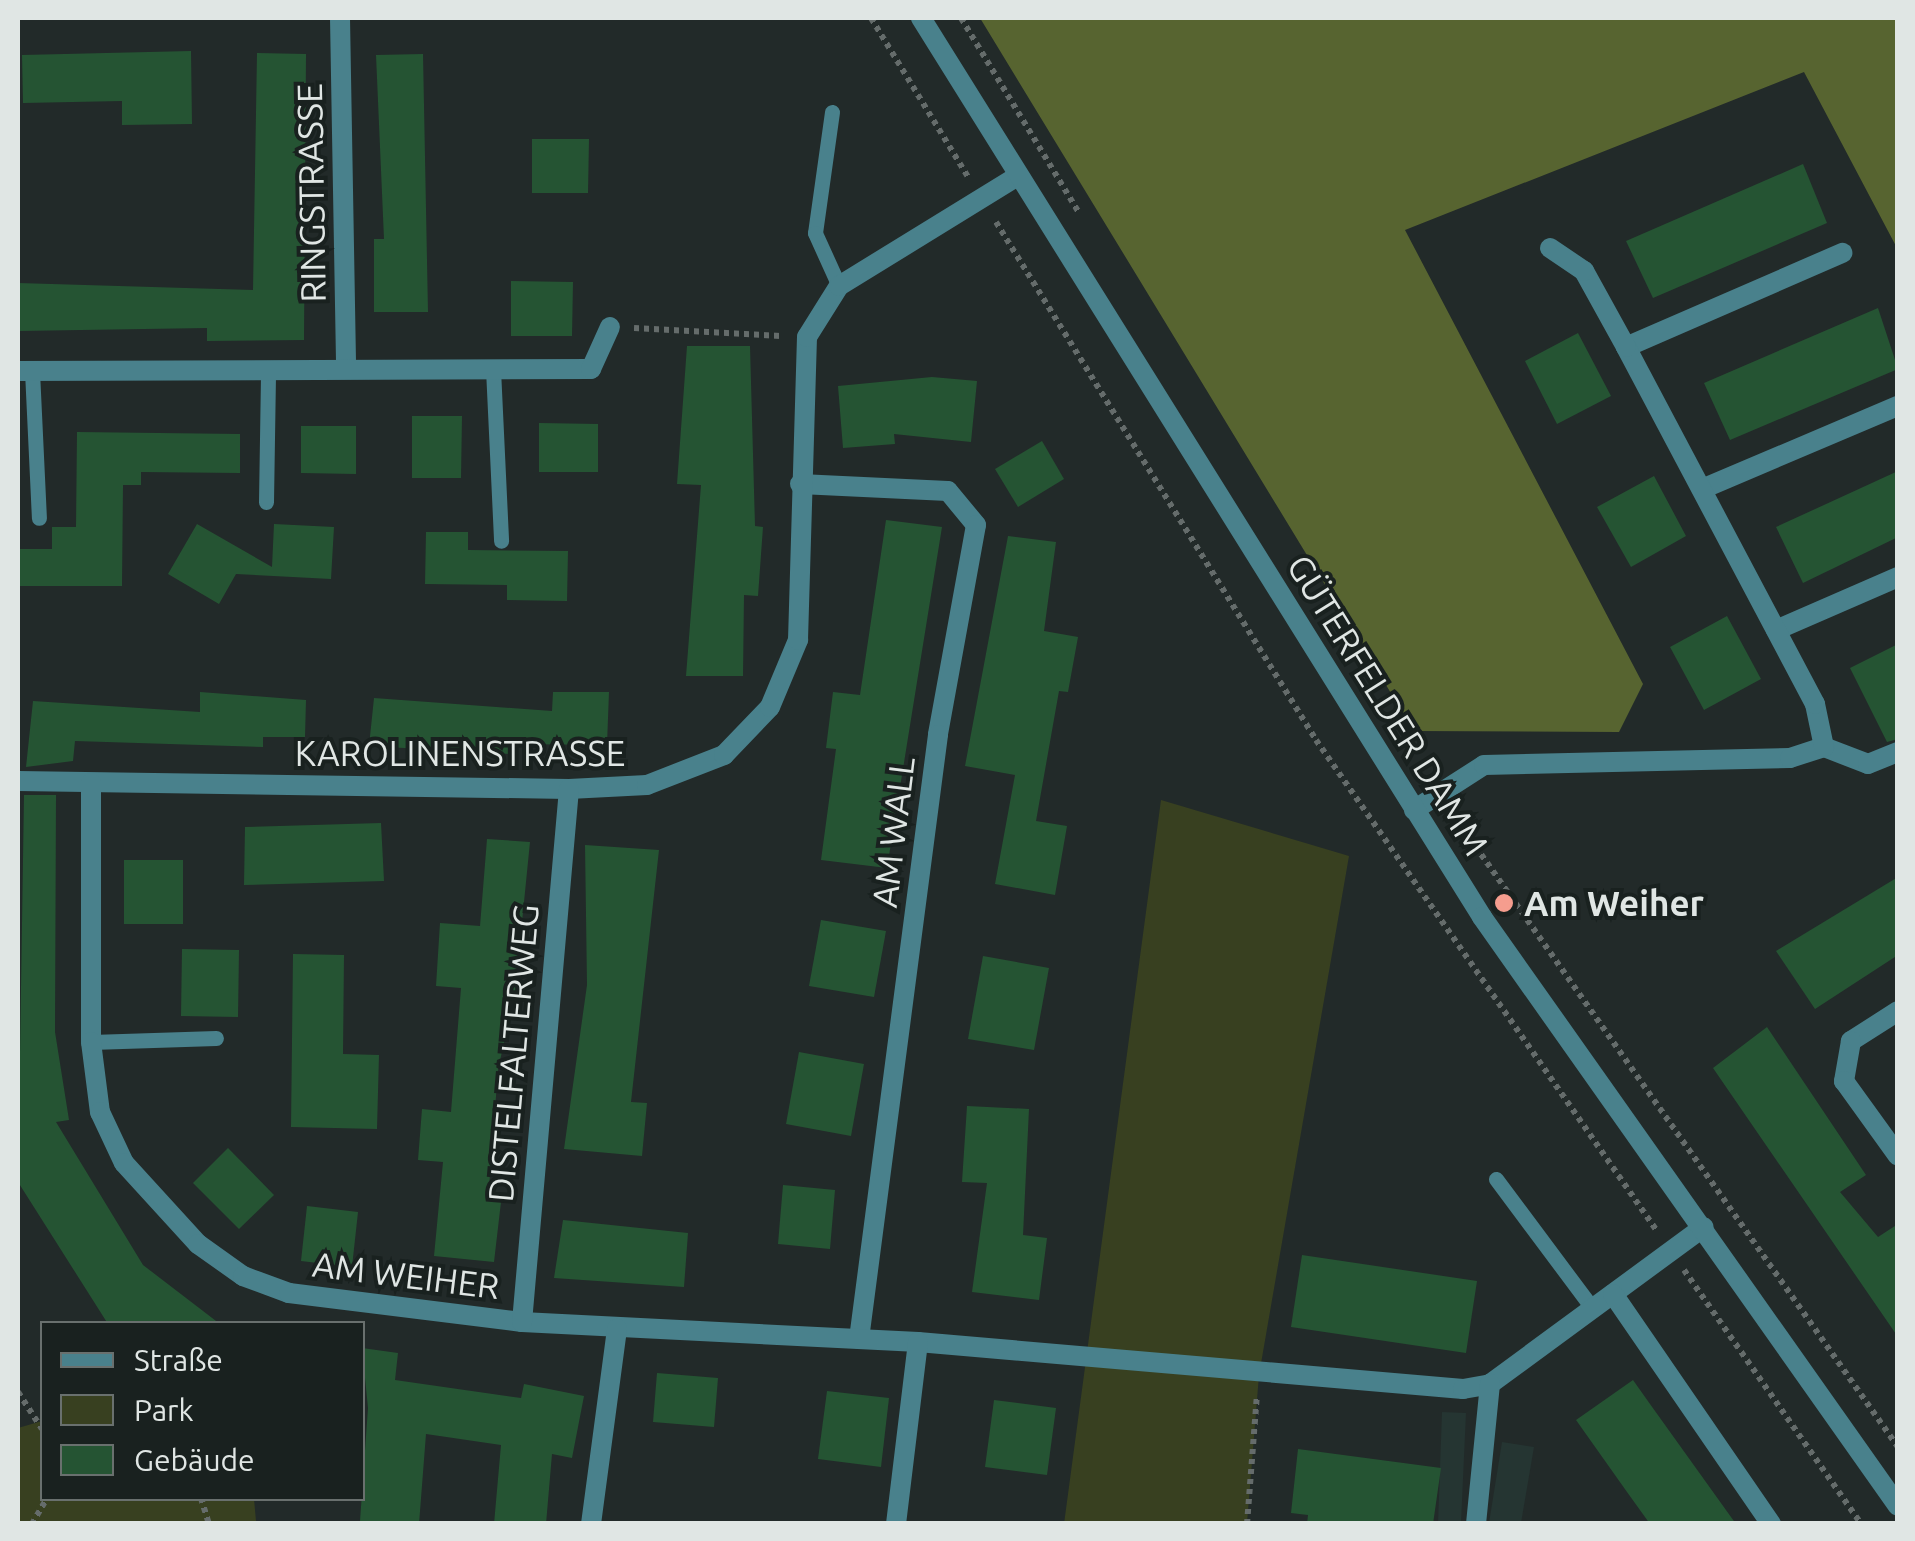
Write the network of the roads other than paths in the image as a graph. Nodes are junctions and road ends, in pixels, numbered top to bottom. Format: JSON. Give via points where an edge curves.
{"nodes":[{"id":1,"x":340,"y":18,"type":"edge"},
{"id":2,"x":921,"y":18,"type":"edge"},
{"id":3,"x":832,"y":112,"type":"dead end"},
{"id":4,"x":1018,"y":176,"type":"junction"},
{"id":5,"x":1550,"y":248,"type":"dead end"},
{"id":6,"x":1842,"y":253,"type":"dead end"},
{"id":7,"x":839,"y":286,"type":"junction"},
{"id":8,"x":610,"y":327,"type":"road end"},
{"id":9,"x":1626,"y":347,"type":"junction"},
{"id":10,"x":346,"y":366,"type":"junction"},
{"id":11,"x":492,"y":369,"type":"junction"},
{"id":12,"x":268,"y":370,"type":"junction"},
{"id":13,"x":25,"y":371,"type":"edge"},
{"id":14,"x":1898,"y":406,"type":"edge"},
{"id":15,"x":800,"y":484,"type":"junction"},
{"id":16,"x":1702,"y":489,"type":"junction"},
{"id":17,"x":266,"y":502,"type":"dead end"},
{"id":18,"x":39,"y":518,"type":"dead end"},
{"id":19,"x":501,"y":541,"type":"dead end"},
{"id":20,"x":1898,"y":577,"type":"edge"},
{"id":21,"x":1776,"y":630,"type":"junction"},
{"id":22,"x":1824,"y":747,"type":"junction"},
{"id":23,"x":1898,"y":752,"type":"edge"},
{"id":24,"x":18,"y":781,"type":"edge"},
{"id":25,"x":91,"y":783,"type":"junction"},
{"id":26,"x":569,"y":789,"type":"junction"},
{"id":27,"x":1414,"y":810,"type":"junction"},
{"id":28,"x":1898,"y":1012,"type":"edge"},
{"id":29,"x":216,"y":1038,"type":"dead end"},
{"id":30,"x":91,"y":1042,"type":"junction"},
{"id":31,"x":1898,"y":1156,"type":"edge"},
{"id":32,"x":1496,"y":1179,"type":"dead end"},
{"id":33,"x":1704,"y":1227,"type":"junction"},
{"id":34,"x":1613,"y":1294,"type":"junction"},
{"id":35,"x":1592,"y":1308,"type":"junction"},
{"id":36,"x":522,"y":1322,"type":"junction"},
{"id":37,"x":616,"y":1329,"type":"junction"},
{"id":38,"x":859,"y":1339,"type":"junction"},
{"id":39,"x":918,"y":1342,"type":"junction"},
{"id":40,"x":1490,"y":1384,"type":"junction"},
{"id":41,"x":1898,"y":1506,"type":"edge"},
{"id":42,"x":591,"y":1524,"type":"edge"},
{"id":43,"x":896,"y":1524,"type":"edge"},
{"id":44,"x":1476,"y":1524,"type":"edge"},
{"id":45,"x":1771,"y":1524,"type":"edge"}],
"edges":[{"from":1,"to":10,"type":"street","name":"RINGSTRASSE"},
{"from":2,"to":4,"type":"street","name":"GÜTERFELDER DAMM"},
{"from":3,"to":7,"type":"lane","via":[[814,233]]},
{"from":4,"to":7,"type":"street","name":"KAROLINENSTRASSE"},
{"from":4,"to":27,"type":"street","name":"GÜTERFELDER DAMM"},
{"from":5,"to":9,"type":"street","via":[[1584,271]]},
{"from":6,"to":9,"type":"street"},
{"from":7,"to":15,"type":"street","name":"KAROLINENSTRASSE","via":[[808,338]]},
{"from":8,"to":11,"type":"street","via":[[591,369]]},
{"from":9,"to":16,"type":"street"},
{"from":10,"to":11,"type":"street"},
{"from":10,"to":12,"type":"street"},
{"from":11,"to":19,"type":"lane"},
{"from":12,"to":13,"type":"street"},
{"from":12,"to":17,"type":"lane"},
{"from":13,"to":18,"type":"lane"},
{"from":14,"to":16,"type":"street"},
{"from":15,"to":26,"type":"street","name":"KAROLINENSTRASSE","via":[[798,640],[770,706],[724,755],[647,785]]},
{"from":15,"to":38,"type":"street","name":"AM WALL","via":[[948,491],[976,525],[938,736]]},
{"from":16,"to":21,"type":"street"},
{"from":20,"to":21,"type":"street"},
{"from":21,"to":22,"type":"street","via":[[1816,704]]},
{"from":22,"to":23,"type":"street","via":[[1868,764]]},
{"from":22,"to":27,"type":"street","via":[[1790,758],[1484,765]]},
{"from":24,"to":25,"type":"street","name":"KAROLINENSTRASSE"},
{"from":25,"to":26,"type":"street","name":"KAROLINENSTRASSE"},
{"from":25,"to":30,"type":"street","name":"AM WEIHER"},
{"from":26,"to":36,"type":"street","name":"DISTELFALTERWEG"},
{"from":27,"to":33,"type":"street","name":"GÜTERFELDER DAMM"},
{"from":28,"to":31,"type":"street","via":[[1851,1041],[1844,1081]]},
{"from":29,"to":30,"type":"lane"},
{"from":30,"to":36,"type":"street","name":"AM WEIHER","via":[[100,1112],[124,1163],[198,1244],[242,1276],[336,1304]]},
{"from":32,"to":35,"type":"lane"},
{"from":33,"to":34,"type":"street"},
{"from":33,"to":41,"type":"street","name":"GÜTERFELDER DAMM"},
{"from":34,"to":35,"type":"street"},
{"from":34,"to":45,"type":"street"},
{"from":35,"to":40,"type":"street"},
{"from":36,"to":37,"type":"street","name":"AM WEIHER"},
{"from":37,"to":38,"type":"street","name":"AM WEIHER"},
{"from":37,"to":42,"type":"street"},
{"from":38,"to":39,"type":"street","name":"AM WEIHER"},
{"from":39,"to":40,"type":"street","name":"AM WEIHER","via":[[1463,1390]]},
{"from":39,"to":43,"type":"street"},
{"from":40,"to":44,"type":"street"}]}
